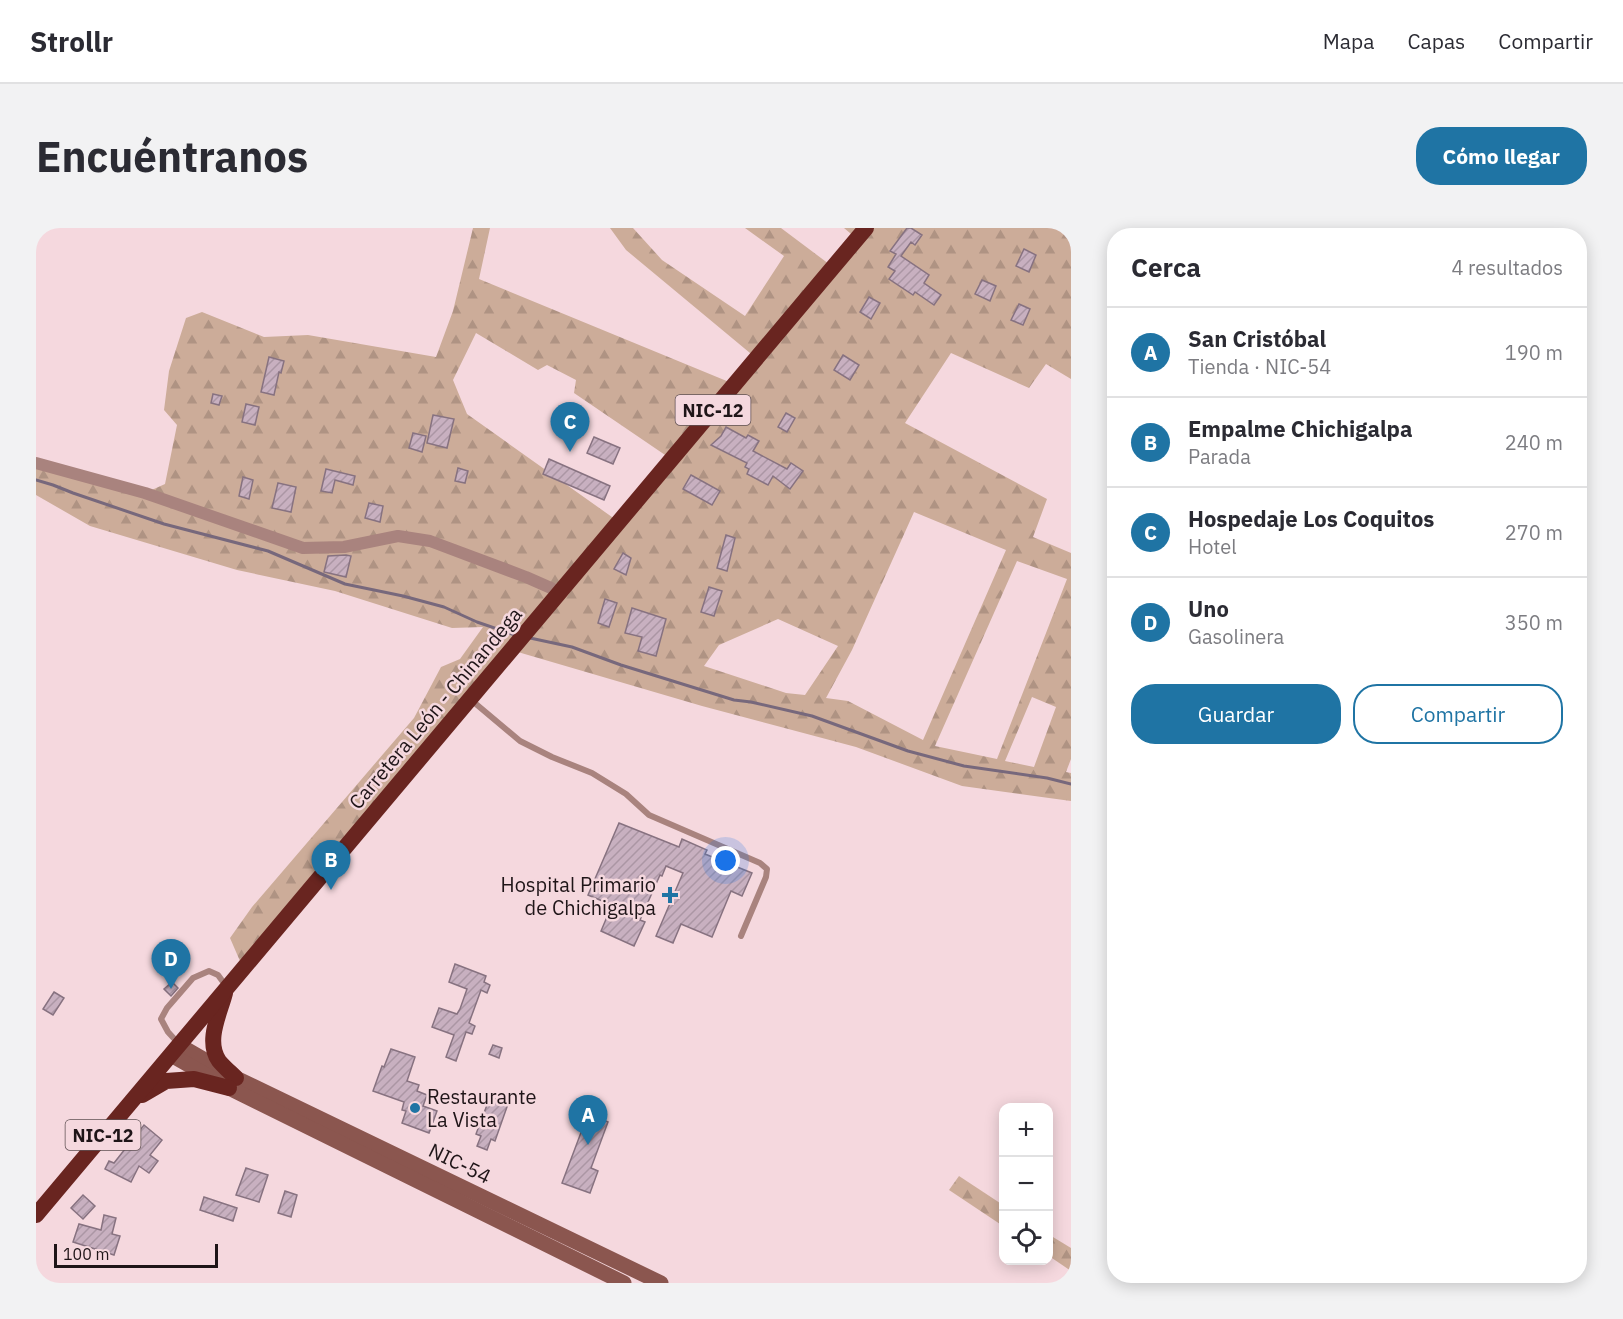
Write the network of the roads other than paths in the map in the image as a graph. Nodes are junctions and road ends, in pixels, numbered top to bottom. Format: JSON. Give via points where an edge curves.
{"nodes":[{"id":1,"x":866,"y":228,"type":"edge"},
{"id":2,"x":36,"y":463,"type":"edge"},
{"id":3,"x":560,"y":592,"type":"junction"},
{"id":4,"x":470,"y":699,"type":"junction"},
{"id":5,"x":741,"y":936,"type":"dead end"},
{"id":6,"x":227,"y":987,"type":"junction"},
{"id":7,"x":175,"y":1050,"type":"junction"},
{"id":8,"x":232,"y":1083,"type":"junction"},
{"id":9,"x":131,"y":1101,"type":"junction"},
{"id":10,"x":36,"y":1215,"type":"edge"},
{"id":11,"x":510,"y":1219,"type":"junction"},
{"id":12,"x":624,"y":1283,"type":"edge"},
{"id":13,"x":661,"y":1283,"type":"edge"}],
"edges":[{"from":1,"to":3,"type":"highway","name":"Carretera León - Chinandega","number":"NIC-12"},
{"from":2,"to":3,"type":"street","via":[[145,493],[303,548],[344,547],[398,536],[430,541]]},
{"from":3,"to":4,"type":"highway","name":"Carretera León - Chinandega","number":"NIC-12"},
{"from":4,"to":5,"type":"lane","via":[[520,741],[592,773],[626,794],[649,815],[767,869]]},
{"from":4,"to":6,"type":"highway","name":"Carretera León - Chinandega","number":"NIC-12"},
{"from":6,"to":7,"type":"highway","name":"Carretera León - Chinandega","number":"NIC-12"},
{"from":6,"to":7,"type":"lane","via":[[209,971],[193,978],[167,1008],[161,1019]]},
{"from":6,"to":8,"type":"highway","via":[[213,1032],[218,1060]]},
{"from":7,"to":8,"type":"main road","name":"NIC-54","number":"NIC-54"},
{"from":7,"to":9,"type":"highway","name":"Carretera León - Chinandega","number":"NIC-12"},
{"from":8,"to":9,"type":"highway","via":[[166,1081]]},
{"from":8,"to":11,"type":"main road","name":"NIC-54","number":"NIC-54"},
{"from":9,"to":10,"type":"highway","name":"Carretera León - Chinandega","number":"NIC-12"},
{"from":11,"to":12,"type":"main road","name":"NIC-54","number":"NIC-54"},
{"from":11,"to":13,"type":"main road","name":"NIC-54","number":"NIC-54"}]}
